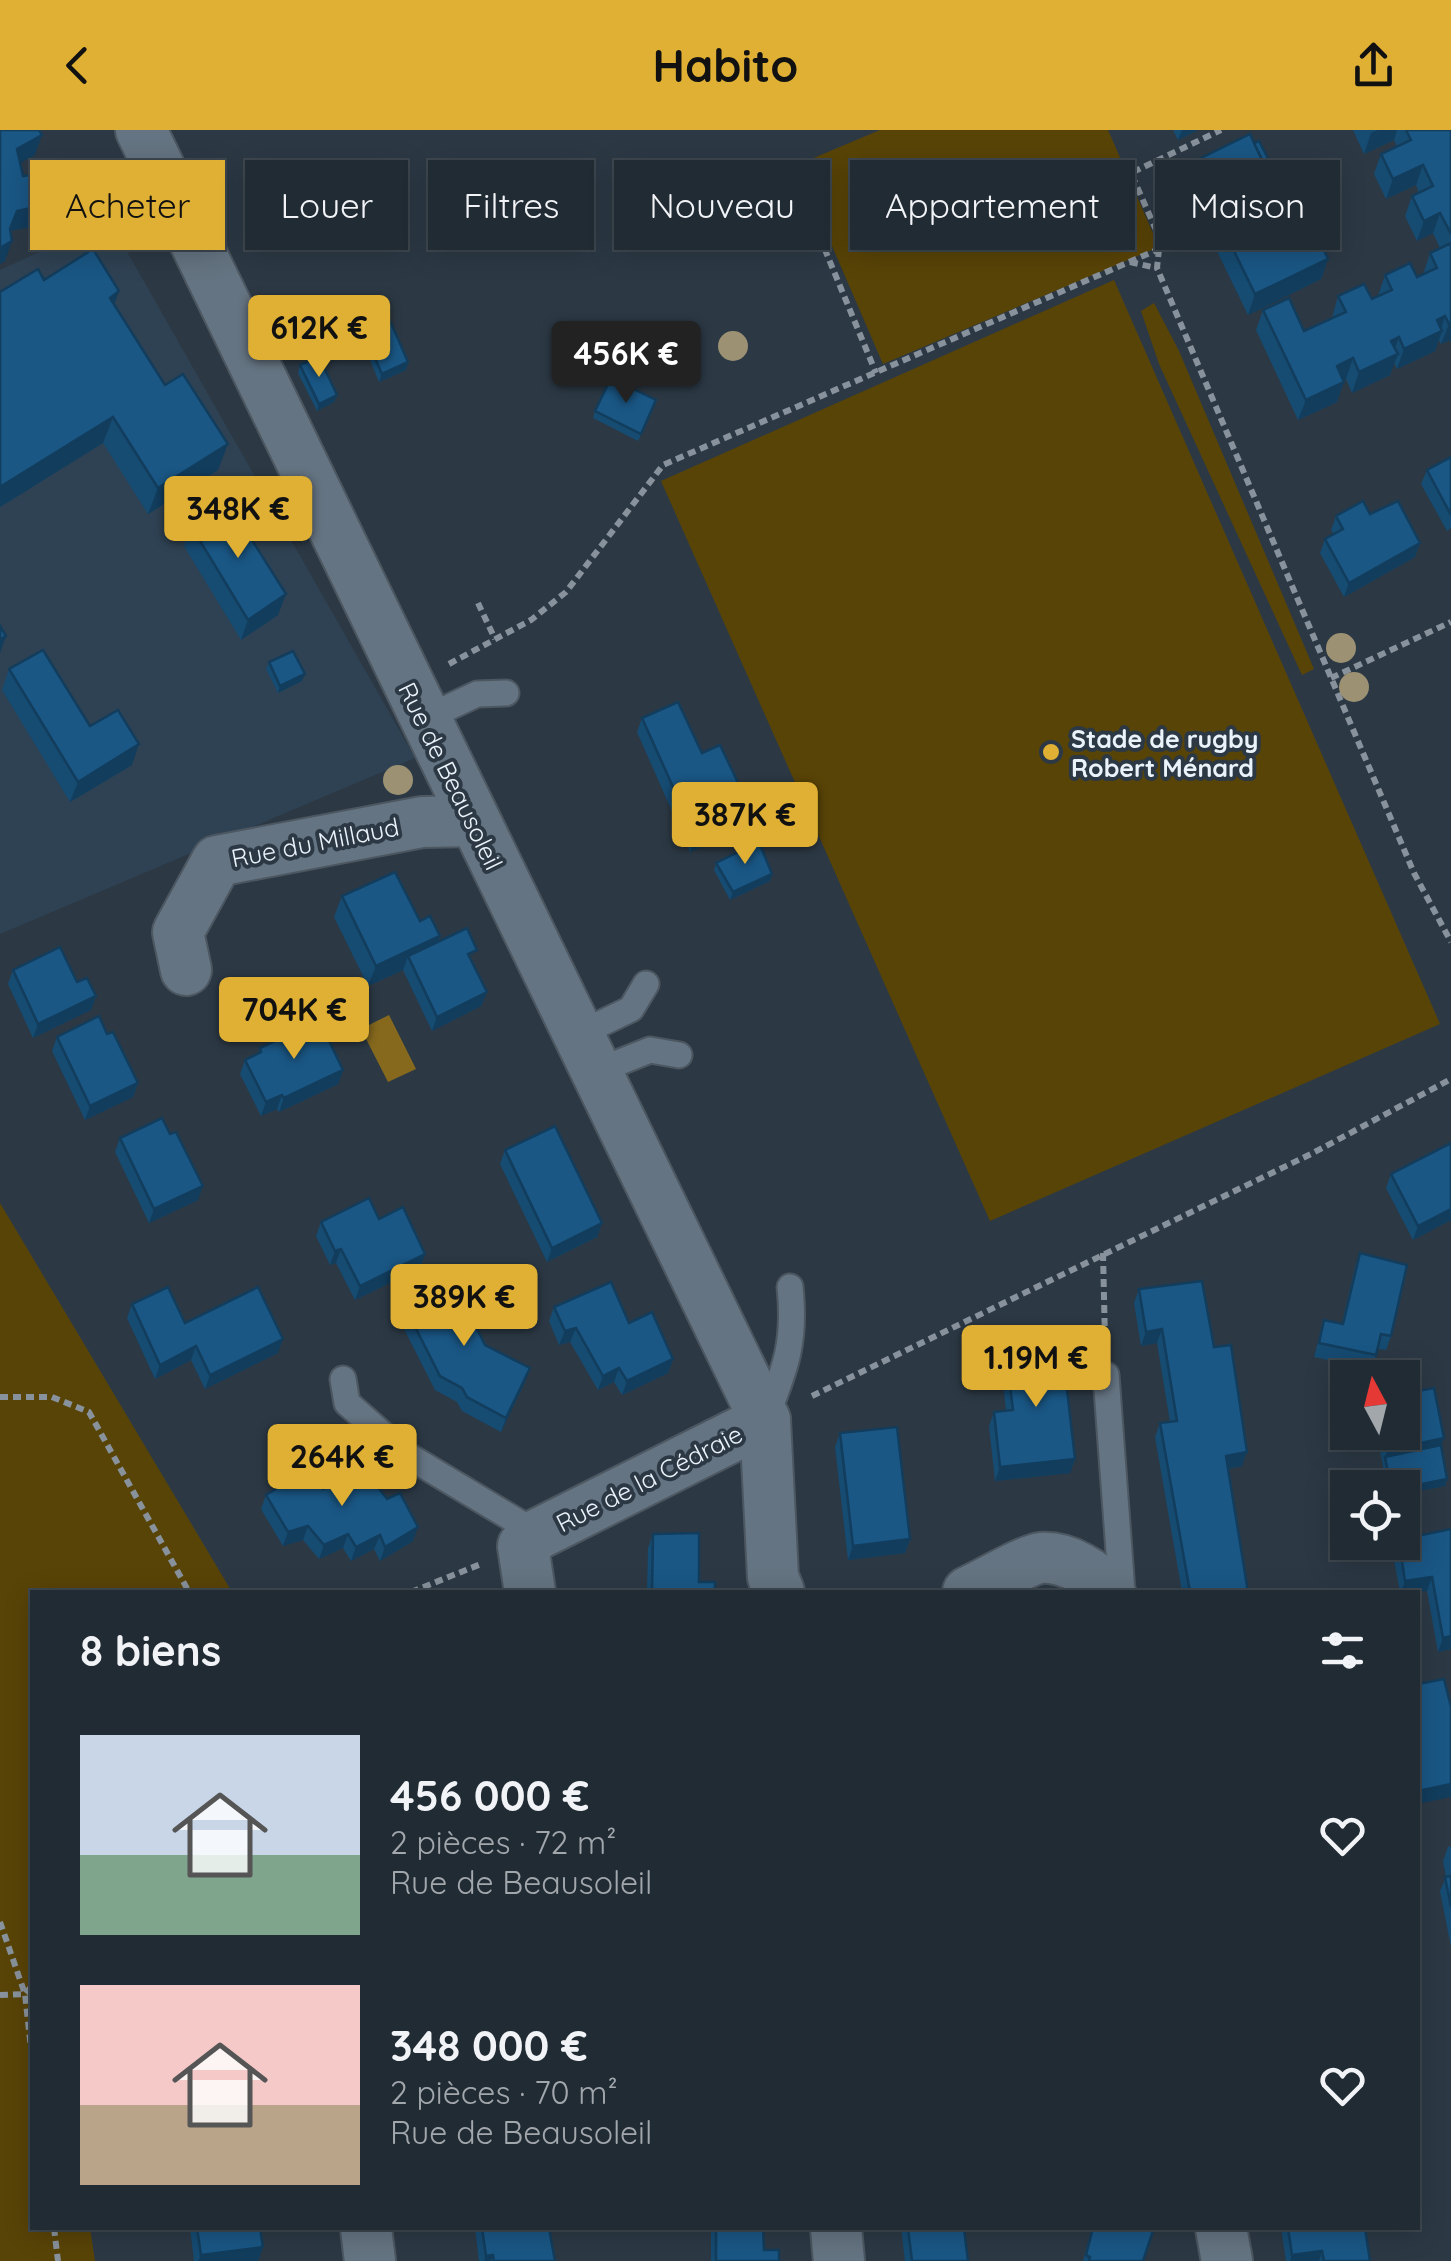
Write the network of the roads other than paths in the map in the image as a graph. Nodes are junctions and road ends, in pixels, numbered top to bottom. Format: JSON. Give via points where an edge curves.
{"nodes":[{"id":1,"x":141,"y":130,"type":"edge"},
{"id":2,"x":506,"y":693,"type":"dead end"},
{"id":3,"x":416,"y":703,"type":"junction"},
{"id":4,"x":473,"y":821,"type":"junction"},
{"id":5,"x":186,"y":970,"type":"dead end"},
{"id":6,"x":646,"y":984,"type":"dead end"},
{"id":7,"x":586,"y":1054,"type":"junction"},
{"id":8,"x":680,"y":1054,"type":"dead end"},
{"id":9,"x":790,"y":1288,"type":"dead end"},
{"id":10,"x":1106,"y":1375,"type":"road end"},
{"id":11,"x":343,"y":1379,"type":"dead end"},
{"id":12,"x":765,"y":1420,"type":"junction"},
{"id":13,"x":530,"y":1558,"type":"edge"},
{"id":14,"x":777,"y":1590,"type":"edge"},
{"id":15,"x":972,"y":1590,"type":"edge"},
{"id":16,"x":1108,"y":1590,"type":"edge"},
{"id":17,"x":1122,"y":1590,"type":"edge"},
{"id":18,"x":366,"y":2230,"type":"edge"},
{"id":19,"x":836,"y":2230,"type":"edge"},
{"id":20,"x":1222,"y":2230,"type":"edge"},
{"id":21,"x":370,"y":2261,"type":"edge"},
{"id":22,"x":839,"y":2261,"type":"edge"},
{"id":23,"x":1226,"y":2261,"type":"edge"}],
"edges":[{"from":1,"to":3,"type":"street","name":"Rue de Beausoleil"},
{"from":2,"to":3,"type":"lane"},
{"from":3,"to":4,"type":"street","name":"Rue de Beausoleil"},
{"from":4,"to":5,"type":"street","name":"Rue du Millaud","via":[[422,822],[217,860],[178,932]]},
{"from":4,"to":7,"type":"street","name":"Rue de Beausoleil"},
{"from":6,"to":7,"type":"lane"},
{"from":7,"to":8,"type":"lane"},
{"from":7,"to":12,"type":"street","name":"Rue de Beausoleil"},
{"from":9,"to":12,"type":"lane","via":[[789,1360]]},
{"from":10,"to":17,"type":"lane"},
{"from":11,"to":13,"type":"lane","via":[[347,1404]]},
{"from":12,"to":13,"type":"street","name":"Rue de la Cédraie"},
{"from":12,"to":14,"type":"street"},
{"from":15,"to":16,"type":"street","via":[[1040,1558],[1071,1564]]},
{"from":18,"to":21,"type":"street"},
{"from":19,"to":22,"type":"street"},
{"from":20,"to":23,"type":"street"}]}
